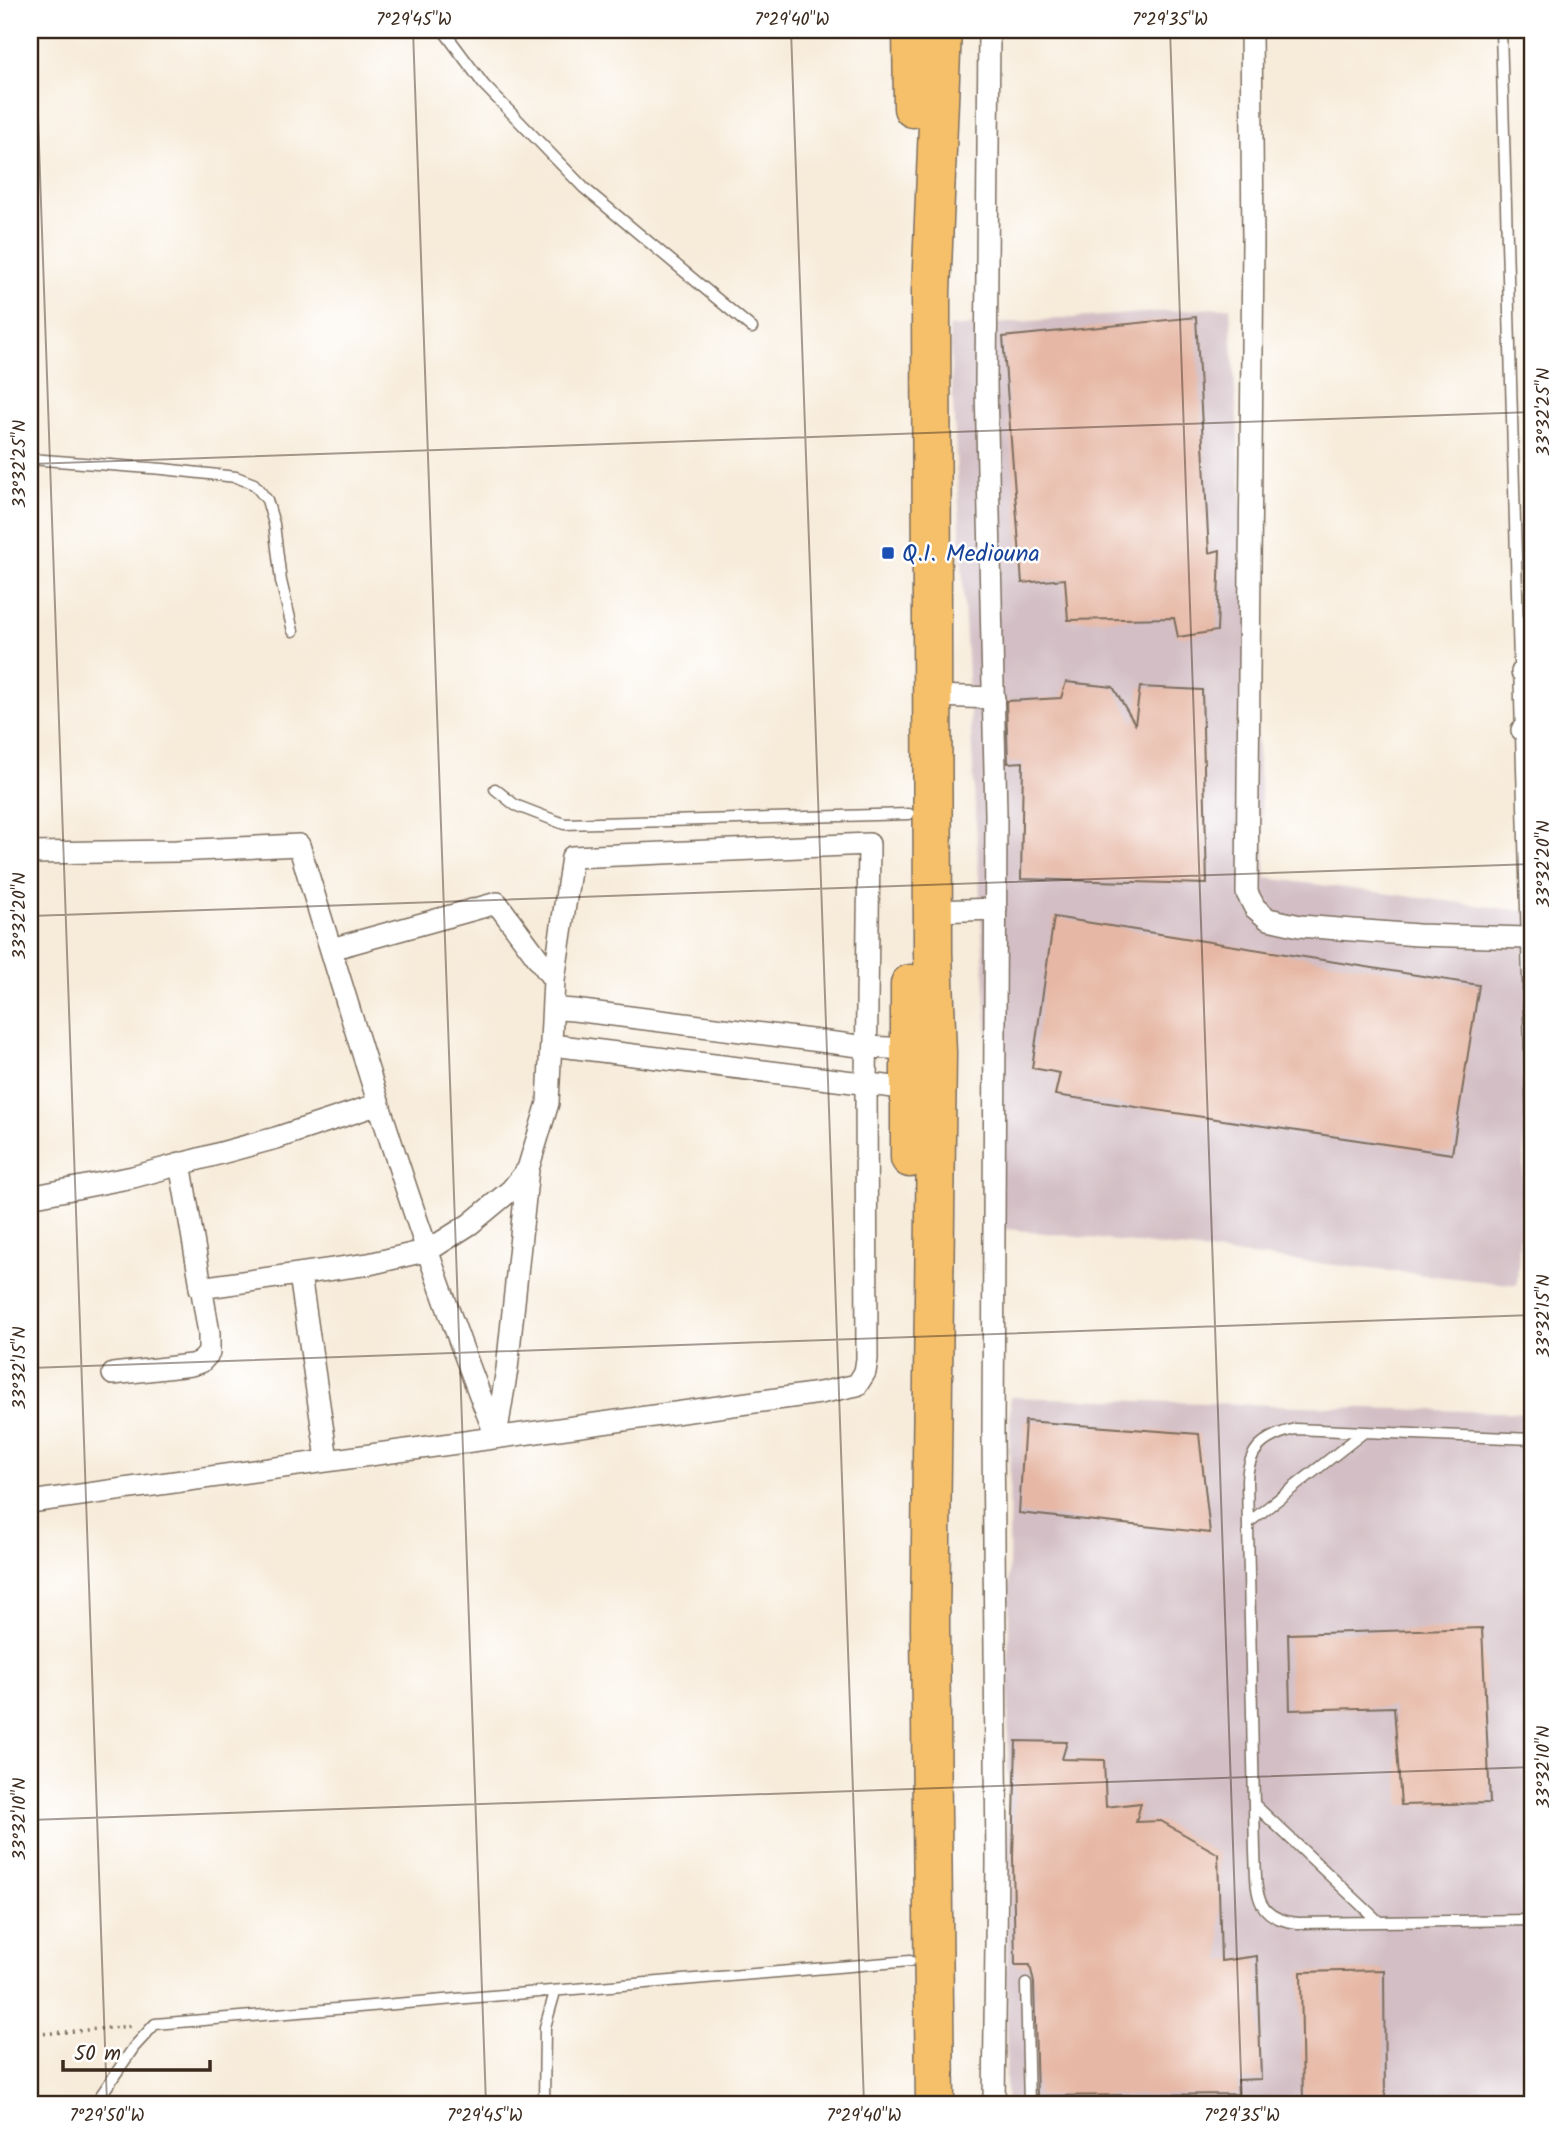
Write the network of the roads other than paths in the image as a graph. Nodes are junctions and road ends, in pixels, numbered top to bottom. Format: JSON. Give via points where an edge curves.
{"nodes":[{"id":1,"x":443,"y":30,"type":"edge"},
{"id":2,"x":912,"y":30,"type":"edge"},
{"id":3,"x":942,"y":30,"type":"edge"},
{"id":4,"x":989,"y":30,"type":"edge"},
{"id":5,"x":1251,"y":30,"type":"edge"},
{"id":6,"x":1501,"y":30,"type":"edge"},
{"id":7,"x":752,"y":328,"type":"dead end"},
{"id":8,"x":30,"y":459,"type":"edge"},
{"id":9,"x":293,"y":631,"type":"dead end"},
{"id":10,"x":1527,"y":673,"type":"edge"},
{"id":11,"x":935,"y":696,"type":"junction"},
{"id":12,"x":994,"y":698,"type":"junction"},
{"id":13,"x":1527,"y":731,"type":"edge"},
{"id":14,"x":495,"y":789,"type":"dead end"},
{"id":15,"x":1528,"y":802,"type":"edge"},
{"id":16,"x":909,"y":814,"type":"junction"},
{"id":17,"x":30,"y":853,"type":"edge"},
{"id":18,"x":996,"y":909,"type":"junction"},
{"id":19,"x":933,"y":911,"type":"junction"},
{"id":20,"x":1527,"y":938,"type":"junction"},
{"id":21,"x":331,"y":949,"type":"junction"},
{"id":22,"x":554,"y":980,"type":"junction"},
{"id":23,"x":553,"y":1013,"type":"junction"},
{"id":24,"x":727,"y":1030,"type":"junction"},
{"id":25,"x":552,"y":1045,"type":"junction"},
{"id":26,"x":867,"y":1047,"type":"junction"},
{"id":27,"x":910,"y":1049,"type":"junction"},
{"id":28,"x":721,"y":1066,"type":"junction"},
{"id":29,"x":866,"y":1082,"type":"junction"},
{"id":30,"x":910,"y":1089,"type":"junction"},
{"id":31,"x":379,"y":1104,"type":"junction"},
{"id":32,"x":1532,"y":1120,"type":"edge"},
{"id":33,"x":180,"y":1163,"type":"junction"},
{"id":34,"x":528,"y":1169,"type":"junction"},
{"id":35,"x":30,"y":1197,"type":"edge"},
{"id":36,"x":429,"y":1250,"type":"junction"},
{"id":37,"x":300,"y":1275,"type":"junction"},
{"id":38,"x":200,"y":1288,"type":"junction"},
{"id":39,"x":114,"y":1374,"type":"dead end"},
{"id":40,"x":1363,"y":1433,"type":"junction"},
{"id":41,"x":496,"y":1436,"type":"junction"},
{"id":42,"x":1532,"y":1439,"type":"edge"},
{"id":43,"x":327,"y":1459,"type":"junction"},
{"id":44,"x":30,"y":1502,"type":"edge"},
{"id":45,"x":1248,"y":1523,"type":"junction"},
{"id":46,"x":1256,"y":1807,"type":"junction"},
{"id":47,"x":1532,"y":1920,"type":"edge"},
{"id":48,"x":1378,"y":1921,"type":"junction"},
{"id":49,"x":910,"y":1961,"type":"junction"},
{"id":50,"x":1026,"y":1984,"type":"dead end"},
{"id":51,"x":555,"y":1992,"type":"junction"},
{"id":52,"x":95,"y":2104,"type":"edge"},
{"id":53,"x":544,"y":2104,"type":"edge"},
{"id":54,"x":910,"y":2104,"type":"edge"},
{"id":55,"x":935,"y":2104,"type":"edge"},
{"id":56,"x":994,"y":2104,"type":"edge"},
{"id":57,"x":1030,"y":2104,"type":"edge"}],
"edges":[{"from":1,"to":7,"type":"lane","via":[[484,85],[584,188]]},
{"from":2,"to":16,"type":"highway"},
{"from":3,"to":11,"type":"highway","via":[[931,292]]},
{"from":4,"to":12,"type":"street","via":[[986,385]]},
{"from":5,"to":20,"type":"street","via":[[1247,893],[1268,919],[1300,926]]},
{"from":6,"to":10,"type":"lane"},
{"from":8,"to":9,"type":"lane","via":[[214,475],[254,484],[267,500],[274,524]]},
{"from":10,"to":13,"type":"lane"},
{"from":11,"to":12,"type":"street"},
{"from":11,"to":19,"type":"highway"},
{"from":12,"to":18,"type":"street"},
{"from":13,"to":15,"type":"lane"},
{"from":14,"to":16,"type":"lane","via":[[527,812],[564,824]]},
{"from":15,"to":20,"type":"lane"},
{"from":16,"to":27,"type":"highway"},
{"from":17,"to":21,"type":"street","via":[[299,845]]},
{"from":18,"to":19,"type":"street"},
{"from":18,"to":56,"type":"street"},
{"from":19,"to":55,"type":"highway","via":[[937,1053],[930,1624]]},
{"from":20,"to":32,"type":"lane"},
{"from":21,"to":22,"type":"street","via":[[497,903]]},
{"from":21,"to":31,"type":"street"},
{"from":22,"to":23,"type":"street"},
{"from":22,"to":26,"type":"street","via":[[572,857],[869,844]]},
{"from":23,"to":24,"type":"street","via":[[574,1010]]},
{"from":23,"to":25,"type":"street"},
{"from":24,"to":26,"type":"street"},
{"from":24,"to":28,"type":"street"},
{"from":25,"to":28,"type":"street"},
{"from":25,"to":34,"type":"street","via":[[548,1103]]},
{"from":26,"to":27,"type":"street"},
{"from":26,"to":29,"type":"street"},
{"from":27,"to":30,"type":"highway"},
{"from":28,"to":29,"type":"street"},
{"from":29,"to":30,"type":"street"},
{"from":29,"to":41,"type":"street","via":[[867,1359],[860,1382],[820,1393]]},
{"from":30,"to":49,"type":"highway"},
{"from":31,"to":33,"type":"street"},
{"from":31,"to":36,"type":"street"},
{"from":33,"to":35,"type":"street"},
{"from":33,"to":38,"type":"street"},
{"from":34,"to":36,"type":"street","via":[[494,1207]]},
{"from":34,"to":41,"type":"street"},
{"from":36,"to":37,"type":"street"},
{"from":36,"to":41,"type":"street"},
{"from":37,"to":38,"type":"street"},
{"from":37,"to":43,"type":"street"},
{"from":38,"to":39,"type":"street","via":[[210,1347],[205,1359],[181,1367]]},
{"from":40,"to":42,"type":"lane"},
{"from":40,"to":45,"type":"lane"},
{"from":40,"to":45,"type":"lane","via":[[1295,1429],[1258,1445],[1247,1470]]},
{"from":41,"to":43,"type":"street"},
{"from":43,"to":44,"type":"street"},
{"from":45,"to":46,"type":"lane"},
{"from":46,"to":48,"type":"lane"},
{"from":46,"to":48,"type":"lane","via":[[1256,1877],[1263,1910],[1275,1919],[1298,1923]]},
{"from":47,"to":48,"type":"lane"},
{"from":49,"to":51,"type":"lane"},
{"from":49,"to":54,"type":"highway"},
{"from":50,"to":57,"type":"lane"},
{"from":51,"to":52,"type":"lane","via":[[155,2024]]},
{"from":51,"to":53,"type":"lane","via":[[545,2027]]}]}
